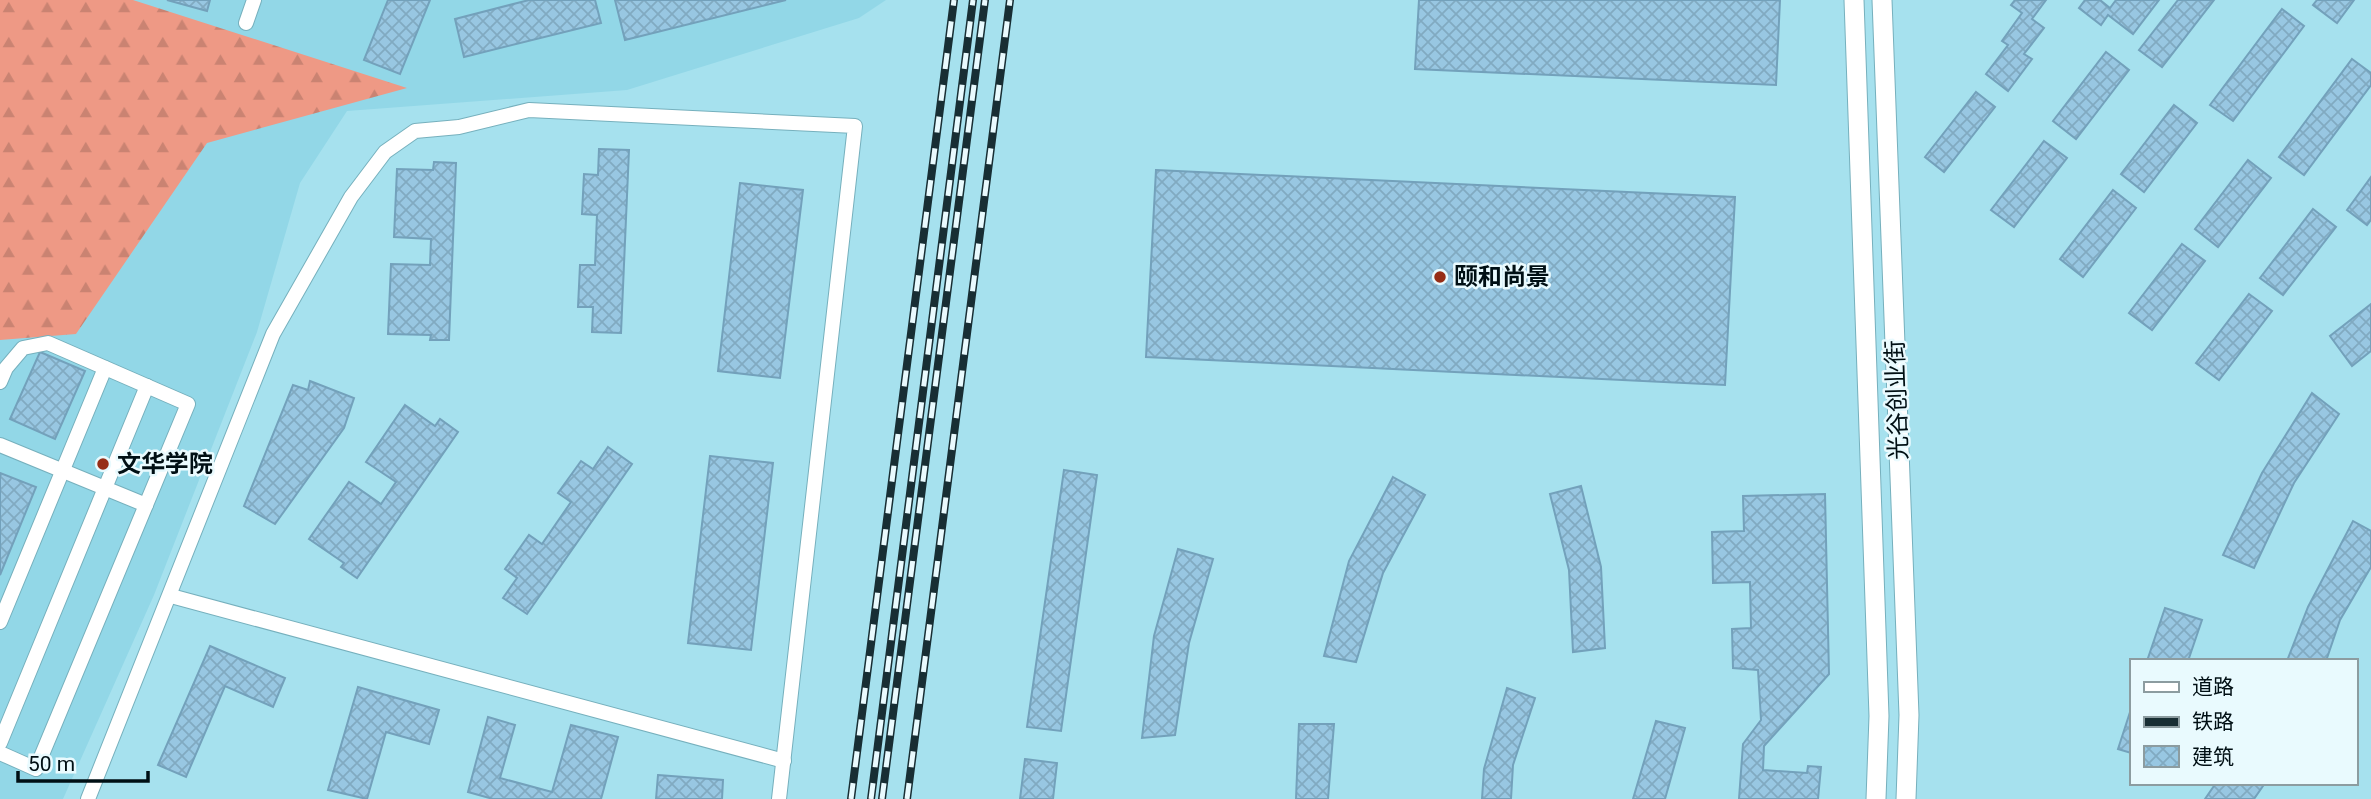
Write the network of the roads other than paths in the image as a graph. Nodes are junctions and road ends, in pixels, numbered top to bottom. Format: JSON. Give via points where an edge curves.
{"nodes":[{"id":1,"x":254,"y":0,"type":"edge"},
{"id":2,"x":1854,"y":0,"type":"edge"},
{"id":3,"x":1882,"y":0,"type":"edge"},
{"id":4,"x":246,"y":23,"type":"dead end"},
{"id":5,"x":105,"y":368,"type":"junction"},
{"id":6,"x":0,"y":382,"type":"edge"},
{"id":7,"x":147,"y":386,"type":"junction"},
{"id":8,"x":0,"y":445,"type":"edge"},
{"id":9,"x":63,"y":471,"type":"junction"},
{"id":10,"x":105,"y":488,"type":"junction"},
{"id":11,"x":146,"y":505,"type":"junction"},
{"id":12,"x":171,"y":596,"type":"junction"},
{"id":13,"x":0,"y":622,"type":"edge"},
{"id":14,"x":0,"y":743,"type":"edge"},
{"id":15,"x":0,"y":753,"type":"edge"},
{"id":16,"x":785,"y":761,"type":"junction"},
{"id":17,"x":88,"y":799,"type":"edge"},
{"id":18,"x":779,"y":799,"type":"edge"},
{"id":19,"x":1876,"y":799,"type":"edge"},
{"id":20,"x":1906,"y":799,"type":"edge"}],
"edges":[{"from":1,"to":4,"type":"street"},
{"from":2,"to":19,"type":"main road","name":"光谷创业街","via":[[1879,702]]},
{"from":3,"to":20,"type":"main road","name":"光谷创业街","via":[[1909,715]]},
{"from":5,"to":6,"type":"street","via":[[48,343],[23,348]]},
{"from":5,"to":7,"type":"street"},
{"from":5,"to":9,"type":"street"},
{"from":7,"to":10,"type":"street"},
{"from":7,"to":11,"type":"street","via":[[188,404]]},
{"from":8,"to":9,"type":"street"},
{"from":9,"to":10,"type":"street"},
{"from":9,"to":13,"type":"street"},
{"from":10,"to":11,"type":"street"},
{"from":10,"to":14,"type":"street"},
{"from":11,"to":15,"type":"street","via":[[36,769]]},
{"from":12,"to":16,"type":"street"},
{"from":12,"to":16,"type":"street","via":[[273,334],[351,197],[385,152],[415,131],[459,127],[530,110],[855,126]]},
{"from":12,"to":17,"type":"street"},
{"from":16,"to":18,"type":"street"}]}
